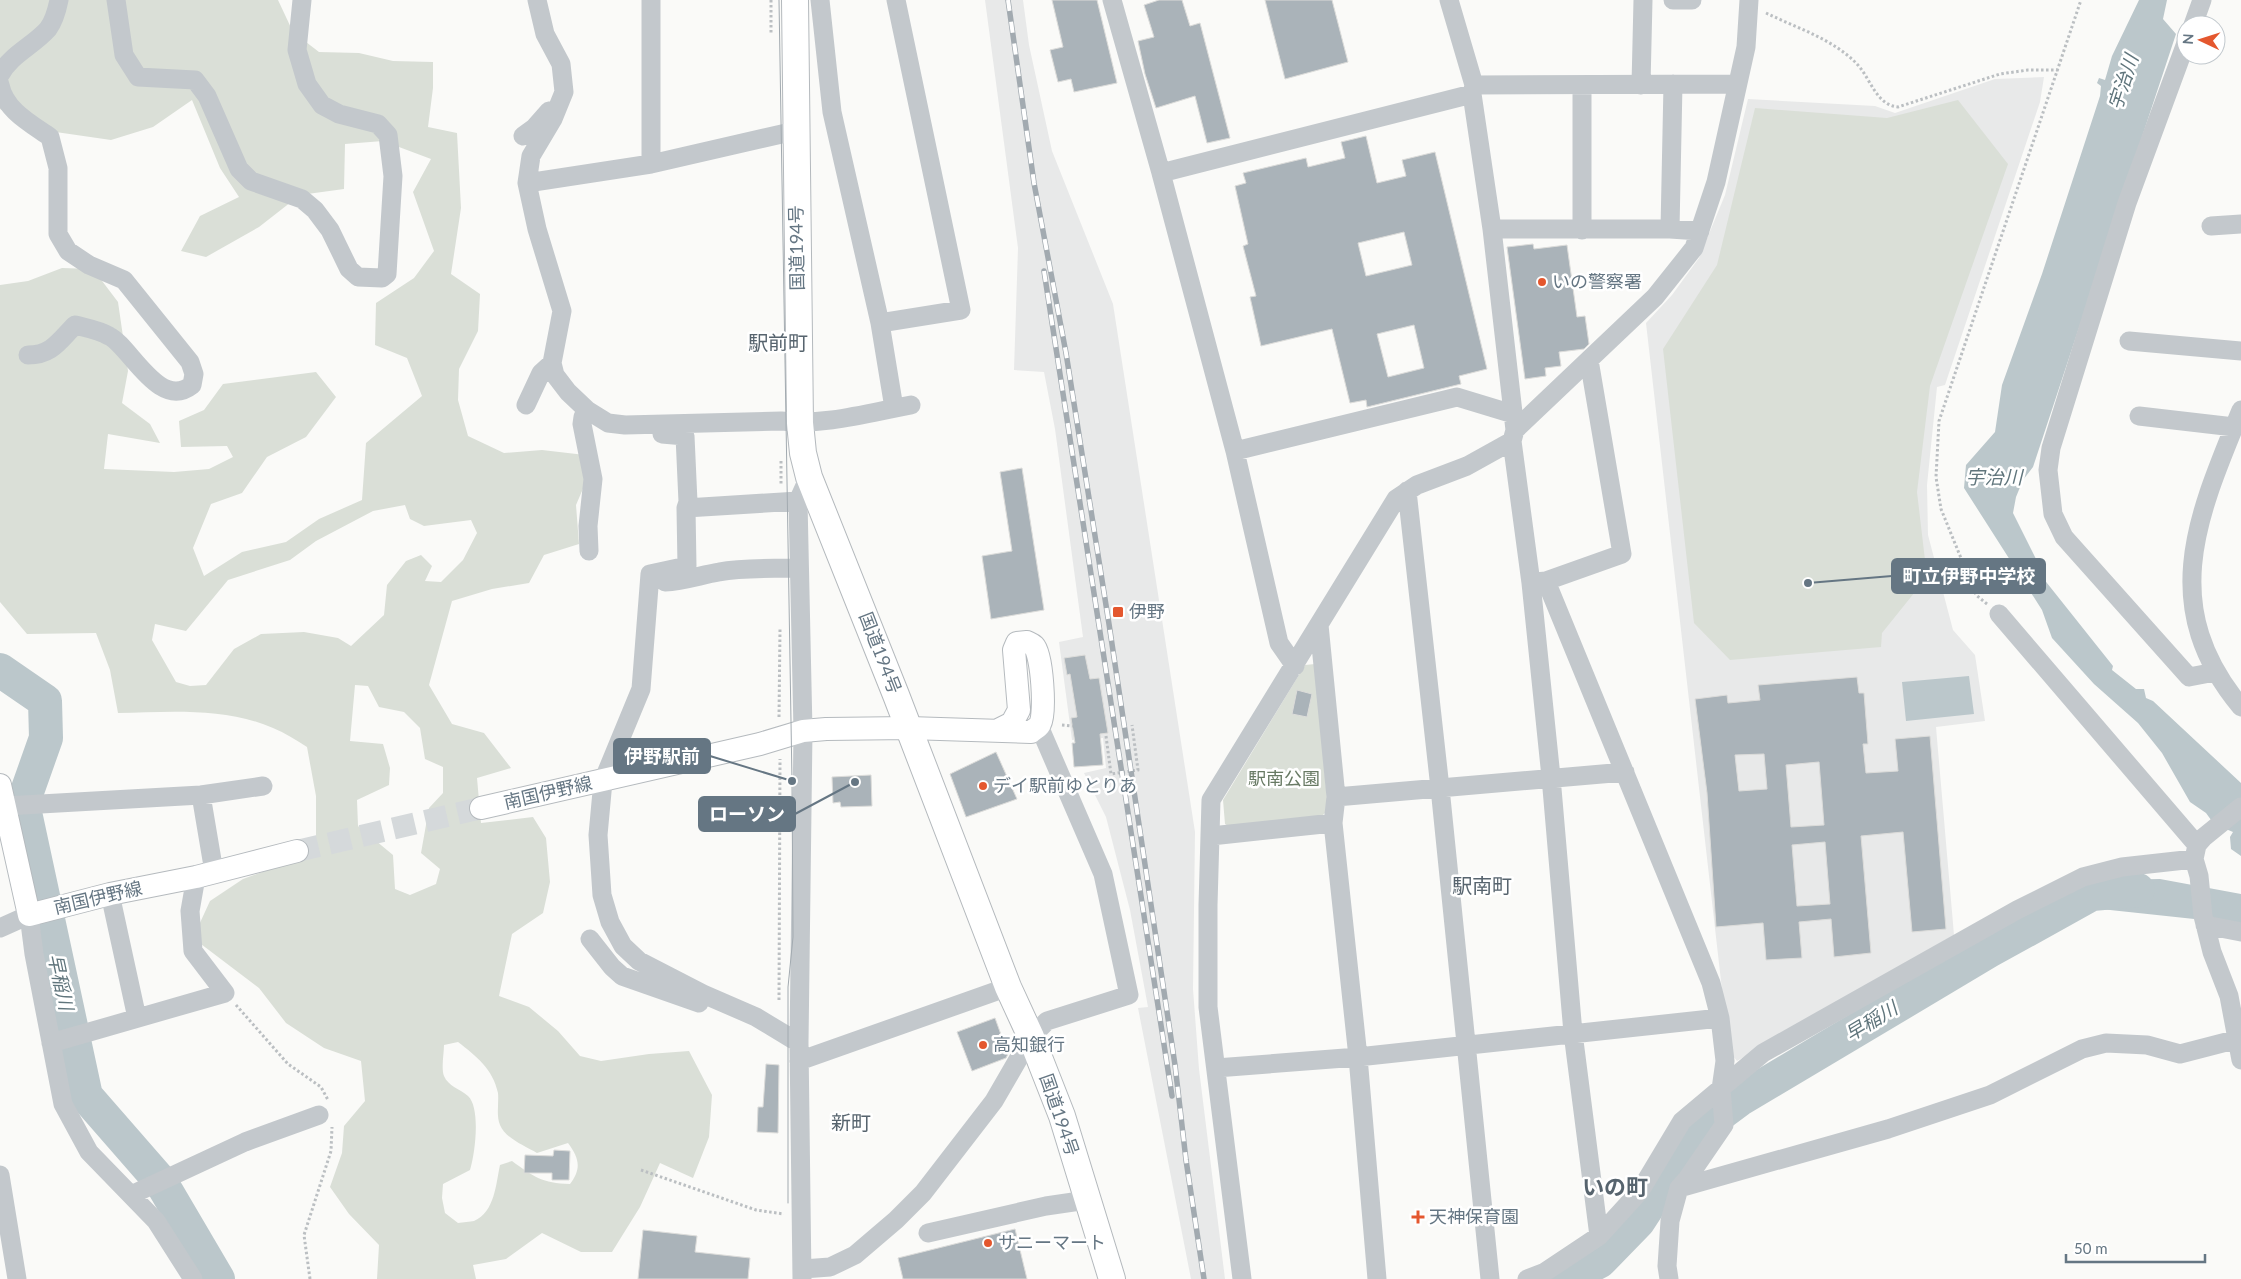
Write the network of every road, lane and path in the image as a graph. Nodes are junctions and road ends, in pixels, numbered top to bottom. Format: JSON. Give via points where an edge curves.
{"nodes":[{"id":1,"x":59,"y":0,"type":"edge"},
{"id":2,"x":116,"y":0,"type":"edge"},
{"id":3,"x":302,"y":0,"type":"edge"},
{"id":4,"x":537,"y":0,"type":"edge"},
{"id":5,"x":651,"y":0,"type":"edge"},
{"id":6,"x":795,"y":0,"type":"edge"},
{"id":7,"x":820,"y":0,"type":"edge"},
{"id":8,"x":896,"y":0,"type":"edge"},
{"id":9,"x":1112,"y":0,"type":"edge"},
{"id":10,"x":1449,"y":0,"type":"edge"},
{"id":11,"x":1643,"y":0,"type":"edge"},
{"id":12,"x":1673,"y":0,"type":"edge"},
{"id":13,"x":1692,"y":0,"type":"edge"},
{"id":14,"x":2081,"y":0,"type":"edge"},
{"id":15,"x":2202,"y":0,"type":"edge"},
{"id":16,"x":1750,"y":3,"type":"edge"},
{"id":17,"x":2196,"y":15,"type":"edge"},
{"id":18,"x":2178,"y":65,"type":"edge"},
{"id":19,"x":2058,"y":70,"type":"junction"},
{"id":20,"x":794,"y":73,"type":"junction"},
{"id":21,"x":828,"y":74,"type":"junction"},
{"id":22,"x":0,"y":75,"type":"edge"},
{"id":23,"x":1641,"y":84,"type":"junction"},
{"id":24,"x":1673,"y":84,"type":"junction"},
{"id":25,"x":1737,"y":84,"type":"junction"},
{"id":26,"x":0,"y":85,"type":"edge"},
{"id":27,"x":1582,"y":85,"type":"junction"},
{"id":28,"x":1473,"y":90,"type":"junction"},
{"id":29,"x":564,"y":92,"type":"junction"},
{"id":30,"x":795,"y":131,"type":"junction"},
{"id":31,"x":522,"y":136,"type":"dead end"},
{"id":32,"x":651,"y":164,"type":"junction"},
{"id":33,"x":1160,"y":173,"type":"junction"},
{"id":34,"x":527,"y":183,"type":"junction"},
{"id":35,"x":2241,"y":224,"type":"edge"},
{"id":36,"x":2211,"y":226,"type":"dead end"},
{"id":37,"x":1492,"y":229,"type":"junction"},
{"id":38,"x":1670,"y":229,"type":"junction"},
{"id":39,"x":1582,"y":230,"type":"junction"},
{"id":40,"x":1700,"y":231,"type":"junction"},
{"id":41,"x":880,"y":323,"type":"junction"},
{"id":42,"x":2129,"y":341,"type":"dead end"},
{"id":43,"x":2241,"y":350,"type":"edge"},
{"id":44,"x":28,"y":355,"type":"dead end"},
{"id":45,"x":1589,"y":360,"type":"junction"},
{"id":46,"x":552,"y":363,"type":"junction"},
{"id":47,"x":526,"y":405,"type":"dead end"},
{"id":48,"x":587,"y":410,"type":"junction"},
{"id":49,"x":2139,"y":416,"type":"dead end"},
{"id":50,"x":2238,"y":418,"type":"edge"},
{"id":51,"x":800,"y":423,"type":"junction"},
{"id":52,"x":625,"y":425,"type":"junction"},
{"id":53,"x":1514,"y":428,"type":"junction"},
{"id":54,"x":1235,"y":451,"type":"junction"},
{"id":55,"x":809,"y":477,"type":"junction"},
{"id":56,"x":1406,"y":491,"type":"junction"},
{"id":57,"x":798,"y":501,"type":"junction"},
{"id":58,"x":686,"y":508,"type":"junction"},
{"id":59,"x":589,"y":552,"type":"dead end"},
{"id":60,"x":798,"y":568,"type":"junction"},
{"id":61,"x":649,"y":581,"type":"junction"},
{"id":62,"x":1539,"y":582,"type":"junction"},
{"id":63,"x":1999,"y":614,"type":"joint"},
{"id":64,"x":1319,"y":625,"type":"junction"},
{"id":65,"x":1295,"y":666,"type":"junction"},
{"id":66,"x":2215,"y":672,"type":"junction"},
{"id":67,"x":2241,"y":707,"type":"edge"},
{"id":68,"x":1062,"y":725,"type":"dead end"},
{"id":69,"x":1132,"y":725,"type":"dead end"},
{"id":70,"x":1039,"y":726,"type":"junction"},
{"id":71,"x":1073,"y":726,"type":"dead end"},
{"id":72,"x":909,"y":728,"type":"junction"},
{"id":73,"x":998,"y":730,"type":"junction"},
{"id":74,"x":803,"y":731,"type":"junction"},
{"id":75,"x":1106,"y":736,"type":"dead end"},
{"id":76,"x":780,"y":755,"type":"dead end"},
{"id":77,"x":1625,"y":772,"type":"junction"},
{"id":78,"x":1551,"y":778,"type":"junction"},
{"id":79,"x":603,"y":781,"type":"junction"},
{"id":80,"x":263,"y":786,"type":"dead end"},
{"id":81,"x":1440,"y":788,"type":"junction"},
{"id":82,"x":2,"y":795,"type":"edge"},
{"id":83,"x":201,"y":795,"type":"junction"},
{"id":84,"x":1336,"y":798,"type":"junction"},
{"id":85,"x":2241,"y":807,"type":"edge"},
{"id":86,"x":481,"y":808,"type":"tunnel mouth"},
{"id":87,"x":1333,"y":823,"type":"junction"},
{"id":88,"x":1211,"y":836,"type":"junction"},
{"id":89,"x":297,"y":851,"type":"tunnel mouth"},
{"id":90,"x":2198,"y":854,"type":"junction"},
{"id":91,"x":205,"y":874,"type":"junction"},
{"id":92,"x":110,"y":894,"type":"junction"},
{"id":93,"x":39,"y":912,"type":"junction"},
{"id":94,"x":2204,"y":920,"type":"junction"},
{"id":95,"x":0,"y":928,"type":"edge"},
{"id":96,"x":2241,"y":932,"type":"edge"},
{"id":97,"x":590,"y":939,"type":"dead end"},
{"id":98,"x":1008,"y":987,"type":"junction"},
{"id":99,"x":756,"y":1017,"type":"junction"},
{"id":100,"x":138,"y":1018,"type":"junction"},
{"id":101,"x":1720,"y":1018,"type":"junction"},
{"id":102,"x":779,"y":1031,"type":"junction"},
{"id":103,"x":1573,"y":1033,"type":"junction"},
{"id":104,"x":1031,"y":1037,"type":"junction"},
{"id":105,"x":2238,"y":1040,"type":"junction"},
{"id":106,"x":50,"y":1043,"type":"junction"},
{"id":107,"x":1465,"y":1045,"type":"junction"},
{"id":108,"x":800,"y":1052,"type":"junction"},
{"id":109,"x":1358,"y":1057,"type":"junction"},
{"id":110,"x":2241,"y":1060,"type":"edge"},
{"id":111,"x":1216,"y":1068,"type":"junction"},
{"id":112,"x":1721,"y":1089,"type":"junction"},
{"id":113,"x":319,"y":1115,"type":"dead end"},
{"id":114,"x":641,"y":1170,"type":"dead end"},
{"id":115,"x":0,"y":1175,"type":"edge"},
{"id":116,"x":1679,"y":1188,"type":"junction"},
{"id":117,"x":131,"y":1195,"type":"junction"},
{"id":118,"x":1087,"y":1200,"type":"junction"},
{"id":119,"x":802,"y":1213,"type":"junction"},
{"id":120,"x":928,"y":1233,"type":"dead end"},
{"id":121,"x":1599,"y":1236,"type":"junction"},
{"id":122,"x":802,"y":1274,"type":"edge"},
{"id":123,"x":17,"y":1279,"type":"edge"},
{"id":124,"x":194,"y":1279,"type":"edge"},
{"id":125,"x":1112,"y":1279,"type":"edge"},
{"id":126,"x":1242,"y":1279,"type":"edge"},
{"id":127,"x":1377,"y":1279,"type":"edge"},
{"id":128,"x":1490,"y":1279,"type":"edge"},
{"id":129,"x":1527,"y":1279,"type":"edge"},
{"id":130,"x":1669,"y":1279,"type":"edge"}],
"edges":[{"from":1,"to":22,"type":"street","via":[[48,28],[5,65]]},
{"from":2,"to":3,"type":"street","via":[[124,56],[138,77],[195,80],[207,96],[239,169],[251,181],[302,199],[330,230],[349,269],[358,277],[382,278],[387,274],[393,176],[388,135],[378,124],[339,114],[322,105],[307,84],[298,50]]},
{"from":4,"to":29,"type":"street","via":[[544,34],[561,64]]},
{"from":5,"to":32,"type":"street"},
{"from":6,"to":20,"type":"highway","name":"国道194号"},
{"from":7,"to":21,"type":"street"},
{"from":8,"to":41,"type":"street","via":[[961,310]]},
{"from":9,"to":33,"type":"street"},
{"from":10,"to":28,"type":"street"},
{"from":11,"to":23,"type":"street"},
{"from":12,"to":13,"type":"street"},
{"from":14,"to":19,"type":"path"},
{"from":15,"to":17,"type":"street"},
{"from":16,"to":19,"type":"path","via":[[1836,46],[1858,65],[1881,101],[1888,106],[1898,107],[2000,74]]},
{"from":16,"to":25,"type":"street","via":[[1746,47]]},
{"from":18,"to":66,"type":"street","via":[[2127,203],[2051,448],[2048,470],[2053,514],[2064,537],[2189,677]]},
{"from":19,"to":63,"type":"path","via":[[1939,421],[1936,476],[1941,509],[1976,595]]},
{"from":20,"to":21,"type":"street"},
{"from":20,"to":30,"type":"highway","name":"国道194号"},
{"from":21,"to":41,"type":"street","via":[[832,112]]},
{"from":23,"to":24,"type":"street"},
{"from":23,"to":27,"type":"street"},
{"from":24,"to":25,"type":"street"},
{"from":24,"to":38,"type":"street"},
{"from":25,"to":40,"type":"street","via":[[1716,182]]},
{"from":26,"to":44,"type":"street","via":[[2,94],[19,116],[50,137],[58,168],[58,234],[68,251],[89,265],[124,280],[190,362],[194,374],[192,386],[186,390],[155,384],[110,336],[75,325],[42,355]]},
{"from":27,"to":28,"type":"street"},
{"from":27,"to":39,"type":"street"},
{"from":28,"to":33,"type":"street"},
{"from":28,"to":37,"type":"street"},
{"from":29,"to":31,"type":"street","via":[[534,128]]},
{"from":29,"to":34,"type":"street","via":[[553,120],[531,156]]},
{"from":30,"to":32,"type":"street"},
{"from":30,"to":51,"type":"highway","name":"国道194号"},
{"from":32,"to":34,"type":"street"},
{"from":33,"to":54,"type":"street"},
{"from":34,"to":46,"type":"street","via":[[562,311]]},
{"from":35,"to":36,"type":"street"},
{"from":37,"to":39,"type":"street"},
{"from":37,"to":53,"type":"street"},
{"from":38,"to":39,"type":"street"},
{"from":38,"to":40,"type":"street"},
{"from":40,"to":45,"type":"street","via":[[1694,248],[1656,297]]},
{"from":41,"to":51,"type":"street","via":[[903,407]]},
{"from":42,"to":43,"type":"street"},
{"from":45,"to":53,"type":"street"},
{"from":45,"to":62,"type":"street","via":[[1622,554]]},
{"from":46,"to":47,"type":"street","via":[[541,373]]},
{"from":46,"to":48,"type":"street","via":[[555,375]]},
{"from":48,"to":52,"type":"street","via":[[608,423]]},
{"from":48,"to":59,"type":"street","via":[[582,424],[593,479]]},
{"from":49,"to":50,"type":"street"},
{"from":50,"to":66,"type":"street","via":[[2198,527],[2190,577],[2194,619],[2202,646]]},
{"from":51,"to":52,"type":"street"},
{"from":51,"to":55,"type":"highway","name":"国道194号"},
{"from":52,"to":58,"type":"street","via":[[642,432],[685,436]]},
{"from":53,"to":54,"type":"street","via":[[1457,397]]},
{"from":53,"to":56,"type":"street","via":[[1467,466]]},
{"from":53,"to":62,"type":"street"},
{"from":54,"to":65,"type":"street","via":[[1279,642]]},
{"from":55,"to":57,"type":"street"},
{"from":55,"to":72,"type":"highway","name":"国道194号"},
{"from":56,"to":64,"type":"street","via":[[1396,499]]},
{"from":56,"to":81,"type":"street"},
{"from":57,"to":58,"type":"street"},
{"from":57,"to":60,"type":"street"},
{"from":58,"to":61,"type":"street","via":[[687,566],[650,574]]},
{"from":60,"to":61,"type":"street","via":[[738,570],[684,581]]},
{"from":60,"to":74,"type":"street"},
{"from":61,"to":79,"type":"street","via":[[641,689]]},
{"from":62,"to":77,"type":"street"},
{"from":62,"to":78,"type":"street"},
{"from":63,"to":90,"type":"street"},
{"from":64,"to":65,"type":"street"},
{"from":64,"to":84,"type":"street"},
{"from":65,"to":88,"type":"street","via":[[1210,800]]},
{"from":66,"to":67,"type":"street"},
{"from":68,"to":71,"type":"path"},
{"from":69,"to":75,"type":"path","via":[[1138,770],[1111,774]]},
{"from":70,"to":73,"type":"main road","name":"南国伊野線","via":[[1031,732]]},
{"from":70,"to":73,"type":"main road","via":[[1044,702],[1038,656],[1035,646],[1027,642],[1017,643],[1014,650],[1019,710],[1012,723]]},
{"from":70,"to":104,"type":"street","via":[[1103,874],[1129,995],[1047,1021]]},
{"from":72,"to":73,"type":"main road","name":"南国伊野線"},
{"from":72,"to":74,"type":"main road","name":"南国伊野線"},
{"from":72,"to":98,"type":"highway","name":"国道194号"},
{"from":74,"to":79,"type":"main road","name":"南国伊野線"},
{"from":74,"to":108,"type":"street"},
{"from":76,"to":102,"type":"path"},
{"from":77,"to":78,"type":"street"},
{"from":77,"to":101,"type":"street","via":[[1711,983]]},
{"from":78,"to":81,"type":"street"},
{"from":78,"to":103,"type":"street"},
{"from":79,"to":86,"type":"main road","name":"南国伊野線"},
{"from":79,"to":99,"type":"street","via":[[598,835],[602,894],[610,922],[623,946],[639,961],[664,975]]},
{"from":80,"to":83,"type":"street"},
{"from":81,"to":84,"type":"street"},
{"from":81,"to":107,"type":"street"},
{"from":82,"to":83,"type":"street"},
{"from":82,"to":93,"type":"main road","name":"南国伊野線"},
{"from":83,"to":91,"type":"street"},
{"from":84,"to":87,"type":"street"},
{"from":85,"to":90,"type":"street"},
{"from":87,"to":88,"type":"street"},
{"from":87,"to":109,"type":"street"},
{"from":88,"to":111,"type":"street","via":[[1208,1007]]},
{"from":89,"to":91,"type":"main road","name":"南国伊野線"},
{"from":90,"to":94,"type":"street"},
{"from":90,"to":112,"type":"street","via":[[2083,877],[2016,910],[1763,1053]]},
{"from":91,"to":92,"type":"main road","name":"南国伊野線"},
{"from":91,"to":100,"type":"street","via":[[190,911],[193,951],[225,993]]},
{"from":92,"to":93,"type":"main road","name":"南国伊野線"},
{"from":92,"to":100,"type":"street"},
{"from":93,"to":95,"type":"street"},
{"from":93,"to":106,"type":"street","via":[[34,954]]},
{"from":94,"to":96,"type":"street"},
{"from":94,"to":105,"type":"street","via":[[2229,996]]},
{"from":97,"to":99,"type":"street","via":[[622,976],[720,1011]]},
{"from":98,"to":104,"type":"highway","name":"国道194号"},
{"from":98,"to":108,"type":"street"},
{"from":99,"to":102,"type":"street"},
{"from":100,"to":106,"type":"street"},
{"from":101,"to":103,"type":"street"},
{"from":101,"to":112,"type":"street","via":[[1725,1061]]},
{"from":102,"to":108,"type":"street"},
{"from":103,"to":107,"type":"street"},
{"from":103,"to":121,"type":"street"},
{"from":104,"to":118,"type":"highway","name":"国道194号","via":[[1062,1116]]},
{"from":104,"to":122,"type":"street","via":[[994,1101],[923,1193],[855,1255],[830,1267]]},
{"from":105,"to":110,"type":"street"},
{"from":105,"to":116,"type":"street","via":[[2180,1054],[2147,1045],[2106,1043],[2082,1049],[1990,1095],[1888,1129]]},
{"from":106,"to":117,"type":"street","via":[[63,1104],[89,1152]]},
{"from":107,"to":109,"type":"street"},
{"from":107,"to":128,"type":"street"},
{"from":108,"to":119,"type":"street"},
{"from":109,"to":111,"type":"street"},
{"from":109,"to":127,"type":"street"},
{"from":111,"to":126,"type":"street"},
{"from":112,"to":116,"type":"street","via":[[1724,1125]]},
{"from":112,"to":121,"type":"street","via":[[1682,1122],[1640,1191]]},
{"from":113,"to":117,"type":"street","via":[[245,1142]]},
{"from":114,"to":119,"type":"path","via":[[756,1210]]},
{"from":115,"to":123,"type":"street"},
{"from":116,"to":130,"type":"street","via":[[1670,1221]]},
{"from":117,"to":124,"type":"street","via":[[156,1222]]},
{"from":118,"to":120,"type":"street"},
{"from":118,"to":125,"type":"highway","name":"国道194号"},
{"from":119,"to":122,"type":"street"},
{"from":121,"to":129,"type":"street","via":[[1544,1272]]}]}
